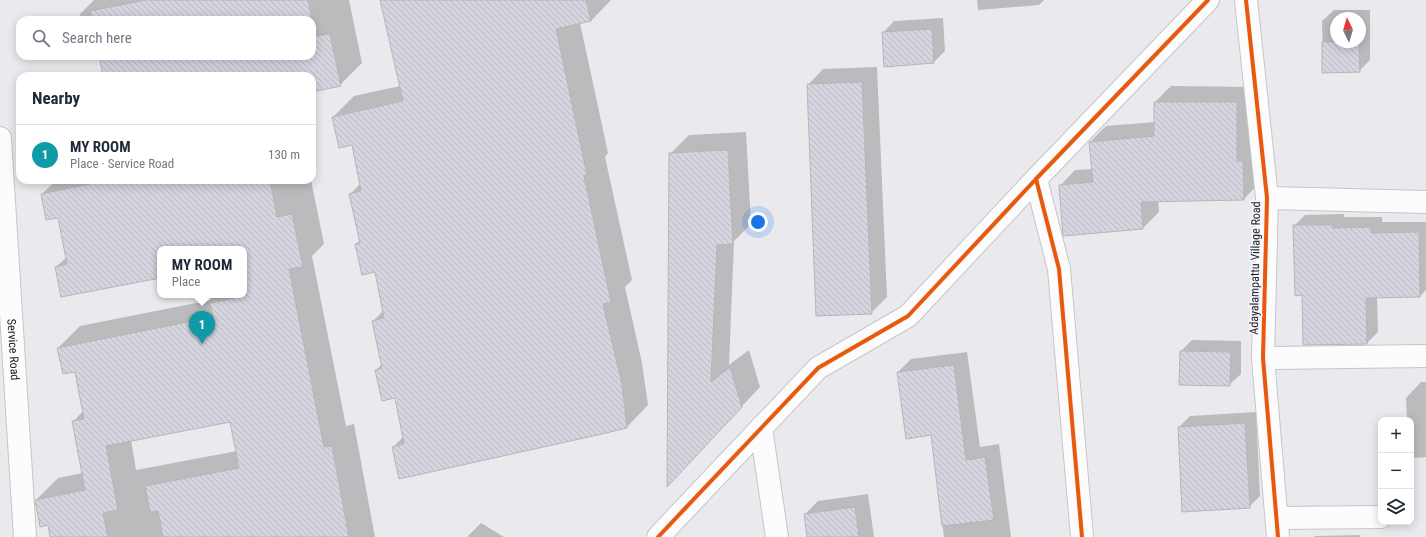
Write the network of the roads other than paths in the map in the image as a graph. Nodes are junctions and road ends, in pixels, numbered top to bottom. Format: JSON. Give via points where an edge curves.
{"nodes":[{"id":1,"x":1208,"y":0,"type":"edge"},
{"id":2,"x":1246,"y":0,"type":"edge"},
{"id":3,"x":0,"y":138,"type":"edge"},
{"id":4,"x":1036,"y":179,"type":"junction"},
{"id":5,"x":1266,"y":198,"type":"junction"},
{"id":6,"x":1426,"y":202,"type":"edge"},
{"id":7,"x":1426,"y":356,"type":"edge"},
{"id":8,"x":1263,"y":358,"type":"junction"},
{"id":9,"x":761,"y":428,"type":"junction"},
{"id":10,"x":1378,"y":517,"type":"edge"},
{"id":11,"x":1277,"y":528,"type":"edge"},
{"id":12,"x":25,"y":537,"type":"edge"},
{"id":13,"x":658,"y":537,"type":"edge"},
{"id":14,"x":776,"y":537,"type":"edge"},
{"id":15,"x":1082,"y":537,"type":"edge"}],
"edges":[{"from":1,"to":4,"type":"street"},
{"from":2,"to":5,"type":"street","name":"Adayalampattu Village Road"},
{"from":3,"to":12,"type":"street","name":"Service Road"},
{"from":4,"to":9,"type":"street","via":[[908,316],[818,368]]},
{"from":4,"to":15,"type":"street","via":[[1059,269]]},
{"from":5,"to":6,"type":"street"},
{"from":5,"to":8,"type":"street","name":"Adayalampattu Village Road"},
{"from":7,"to":8,"type":"street"},
{"from":8,"to":11,"type":"street","name":"Adayalampattu Village Road"},
{"from":9,"to":13,"type":"street"},
{"from":9,"to":14,"type":"street"},
{"from":10,"to":11,"type":"street"}]}
